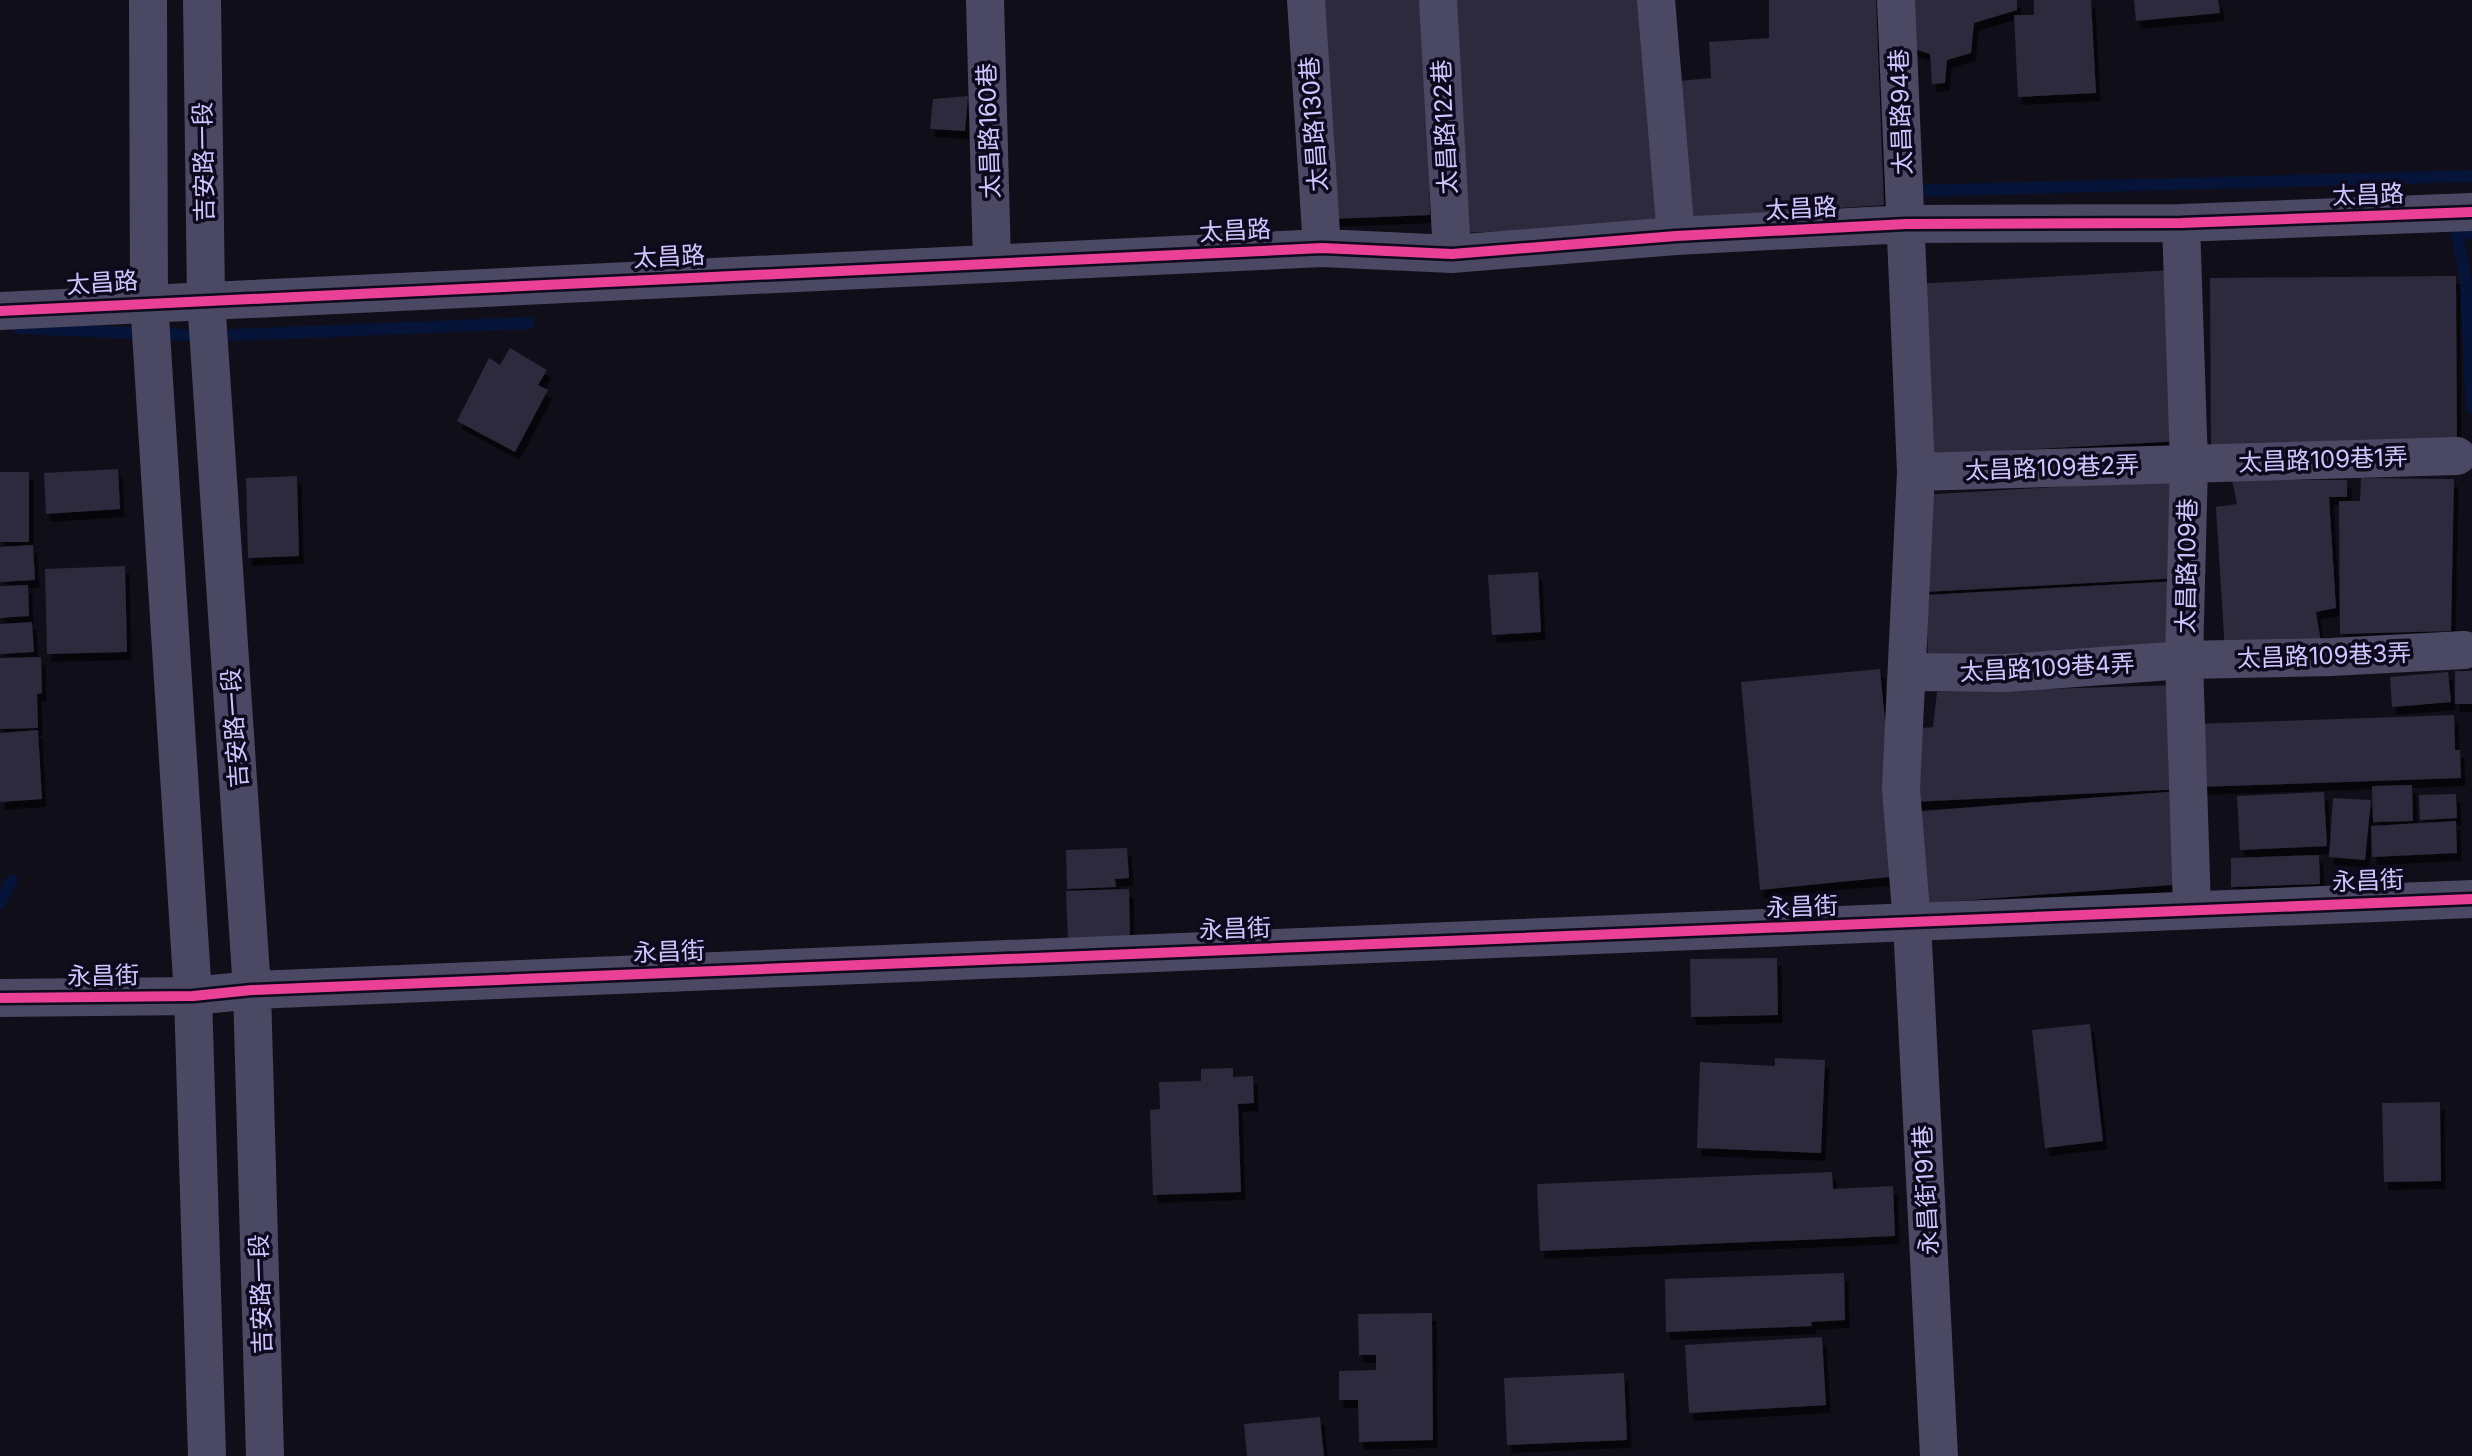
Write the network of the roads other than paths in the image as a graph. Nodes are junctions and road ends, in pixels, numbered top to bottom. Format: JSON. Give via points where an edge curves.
{"nodes":[{"id":1,"x":148,"y":0,"type":"edge"},
{"id":2,"x":202,"y":0,"type":"edge"},
{"id":3,"x":985,"y":0,"type":"edge"},
{"id":4,"x":1306,"y":0,"type":"edge"},
{"id":5,"x":1438,"y":0,"type":"edge"},
{"id":6,"x":1656,"y":0,"type":"edge"},
{"id":7,"x":1896,"y":0,"type":"edge"},
{"id":8,"x":2472,"y":212,"type":"edge"},
{"id":9,"x":2181,"y":223,"type":"junction"},
{"id":10,"x":1906,"y":224,"type":"junction"},
{"id":11,"x":1676,"y":236,"type":"junction"},
{"id":12,"x":1322,"y":248,"type":"junction"},
{"id":13,"x":1452,"y":254,"type":"junction"},
{"id":14,"x":992,"y":263,"type":"junction"},
{"id":15,"x":206,"y":299,"type":"junction"},
{"id":16,"x":149,"y":301,"type":"junction"},
{"id":17,"x":0,"y":311,"type":"edge"},
{"id":18,"x":2457,"y":456,"type":"dead end"},
{"id":19,"x":2189,"y":464,"type":"junction"},
{"id":20,"x":1916,"y":472,"type":"junction"},
{"id":21,"x":2464,"y":650,"type":"dead end"},
{"id":22,"x":2184,"y":660,"type":"junction"},
{"id":23,"x":1909,"y":672,"type":"junction"},
{"id":24,"x":2472,"y":899,"type":"edge"},
{"id":25,"x":2192,"y":908,"type":"junction"},
{"id":26,"x":1912,"y":923,"type":"junction"},
{"id":27,"x":252,"y":990,"type":"junction"},
{"id":28,"x":193,"y":996,"type":"junction"},
{"id":29,"x":0,"y":998,"type":"edge"},
{"id":30,"x":207,"y":1456,"type":"edge"},
{"id":31,"x":265,"y":1456,"type":"edge"},
{"id":32,"x":1939,"y":1456,"type":"edge"}],
"edges":[{"from":1,"to":16,"type":"street"},
{"from":2,"to":15,"type":"street","name":"吉安路一段"},
{"from":3,"to":14,"type":"street","name":"太昌路160巷"},
{"from":4,"to":12,"type":"street","name":"太昌路130巷"},
{"from":5,"to":13,"type":"street","name":"太昌路122巷"},
{"from":6,"to":11,"type":"street"},
{"from":7,"to":10,"type":"street","name":"太昌路94巷"},
{"from":8,"to":9,"type":"street","name":"太昌路"},
{"from":9,"to":10,"type":"street","name":"太昌路"},
{"from":9,"to":19,"type":"street","name":"太昌路109巷"},
{"from":10,"to":11,"type":"street","name":"太昌路"},
{"from":10,"to":20,"type":"street","name":"太昌路94巷"},
{"from":11,"to":13,"type":"street","name":"太昌路"},
{"from":12,"to":13,"type":"street","name":"太昌路"},
{"from":12,"to":14,"type":"street","name":"太昌路"},
{"from":14,"to":15,"type":"street","name":"太昌路"},
{"from":15,"to":16,"type":"street","name":"太昌路"},
{"from":15,"to":27,"type":"street","name":"吉安路一段"},
{"from":16,"to":17,"type":"street","name":"太昌路"},
{"from":16,"to":28,"type":"street"},
{"from":18,"to":19,"type":"street","name":"太昌路109巷1弄"},
{"from":19,"to":20,"type":"street","name":"太昌路109巷2弄"},
{"from":19,"to":22,"type":"street","name":"太昌路109巷"},
{"from":20,"to":23,"type":"street","name":"太昌路94巷"},
{"from":21,"to":22,"type":"street","name":"太昌路109巷3弄"},
{"from":22,"to":23,"type":"street","name":"太昌路109巷4弄","via":[[2007,673]]},
{"from":22,"to":25,"type":"street","name":"太昌路109巷"},
{"from":23,"to":26,"type":"street","name":"永昌街191巷","via":[[1901,789]]},
{"from":24,"to":25,"type":"street","name":"永昌街"},
{"from":25,"to":26,"type":"street","name":"永昌街"},
{"from":26,"to":27,"type":"street","name":"永昌街"},
{"from":26,"to":32,"type":"street","name":"永昌街191巷"},
{"from":27,"to":28,"type":"street","name":"永昌街"},
{"from":27,"to":31,"type":"street","name":"吉安路一段"},
{"from":28,"to":29,"type":"street","name":"永昌街"},
{"from":28,"to":30,"type":"street"}]}
